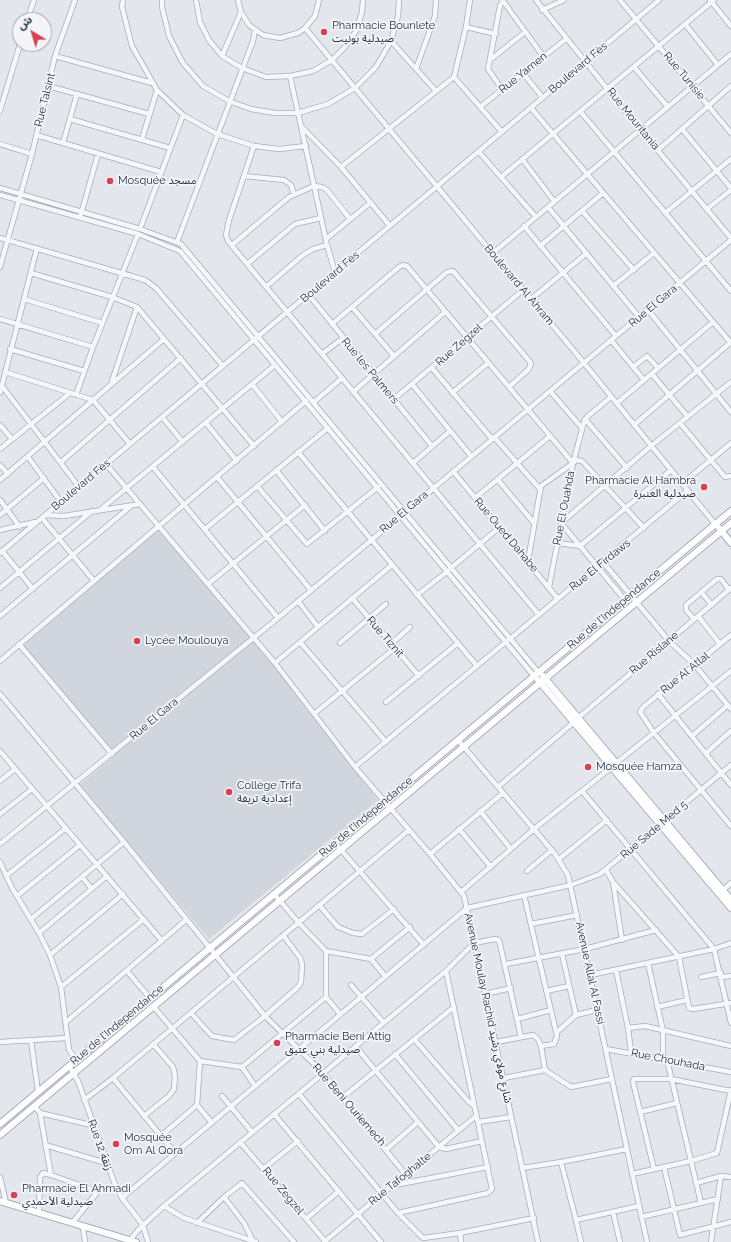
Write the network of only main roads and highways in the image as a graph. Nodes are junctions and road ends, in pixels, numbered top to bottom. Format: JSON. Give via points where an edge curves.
{"nodes":[{"id":1,"x":731,"y":511,"type":"edge"},
{"id":2,"x":731,"y":523,"type":"edge"},
{"id":3,"x":715,"y":524,"type":"junction"},
{"id":4,"x":721,"y":531,"type":"junction"},
{"id":5,"x":731,"y":543,"type":"edge"},
{"id":6,"x":536,"y":674,"type":"junction"},
{"id":7,"x":542,"y":680,"type":"junction"},
{"id":8,"x":662,"y":822,"type":"junction"},
{"id":9,"x":731,"y":900,"type":"edge"},
{"id":10,"x":731,"y":908,"type":"edge"},
{"id":11,"x":0,"y":1124,"type":"edge"},
{"id":12,"x":0,"y":1135,"type":"edge"},
{"id":13,"x":3,"y":1202,"type":"edge"},
{"id":14,"x":133,"y":1241,"type":"edge"}],
"edges":[{"from":1,"to":3,"type":"main road","name":"Rue de l'Independance"},
{"from":2,"to":4,"type":"main road","name":"Rue de l'Independance"},
{"from":3,"to":4,"type":"main road","name":"Boulevard Al Ahram"},
{"from":3,"to":6,"type":"main road","name":"Rue de l'Independance"},
{"from":4,"to":5,"type":"main road","name":"Boulevard Al Ahram"},
{"from":4,"to":7,"type":"main road","name":"Rue de l'Independance"},
{"from":6,"to":7,"type":"main road"},
{"from":6,"to":11,"type":"main road","name":"Rue de l'Independance"},
{"from":7,"to":8,"type":"main road"},
{"from":7,"to":12,"type":"main road","name":"Rue de l'Independance"},
{"from":8,"to":9,"type":"main road"},
{"from":8,"to":10,"type":"main road"},
{"from":13,"to":14,"type":"main road"}]}
